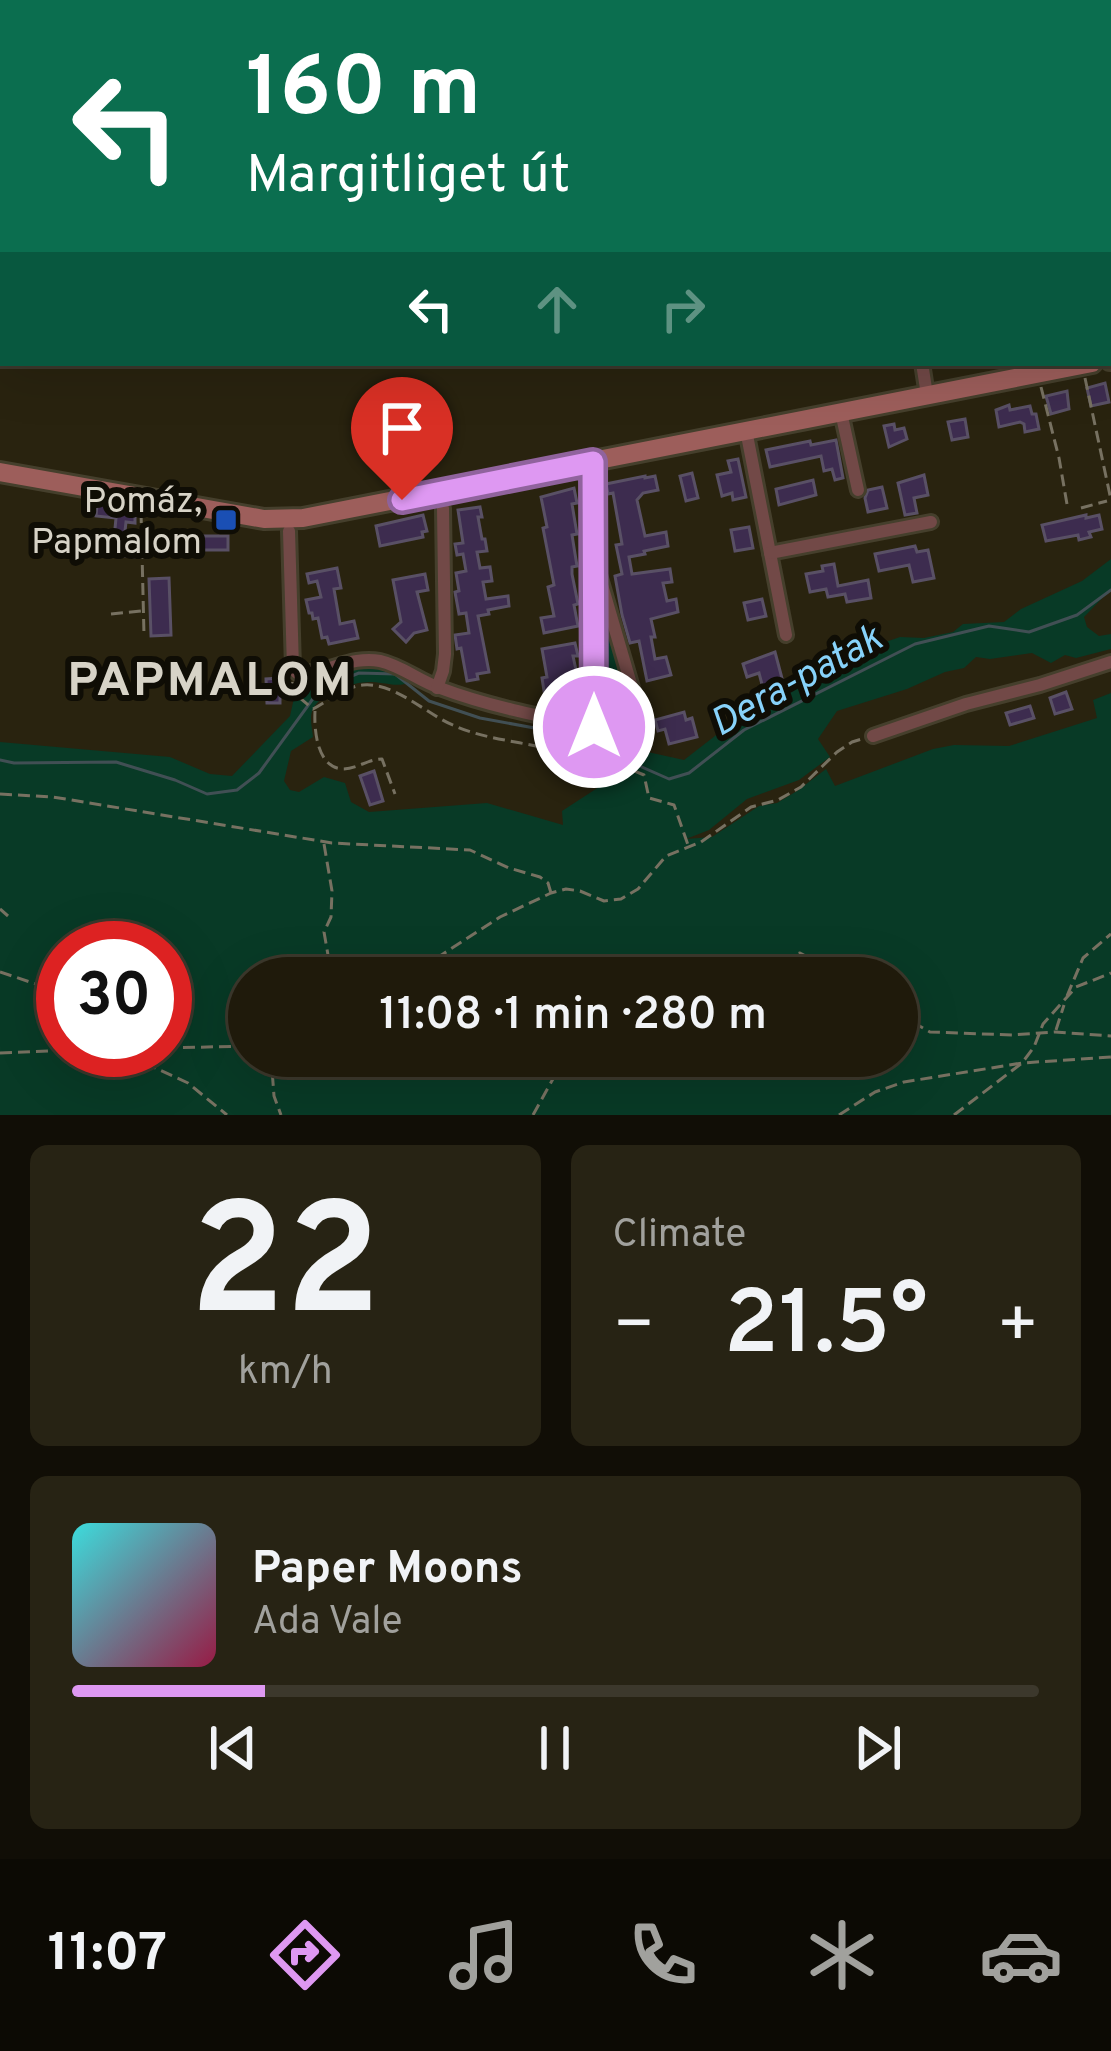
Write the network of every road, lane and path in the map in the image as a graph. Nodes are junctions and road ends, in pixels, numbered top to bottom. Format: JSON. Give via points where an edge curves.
{"nodes":[{"id":1,"x":922,"y":366,"type":"edge"},
{"id":2,"x":1077,"y":366,"type":"edge"},
{"id":3,"x":1087,"y":366,"type":"edge"},
{"id":4,"x":1038,"y":374,"type":"junction"},
{"id":5,"x":927,"y":395,"type":"junction"},
{"id":6,"x":841,"y":412,"type":"junction"},
{"id":7,"x":746,"y":430,"type":"junction"},
{"id":8,"x":593,"y":462,"type":"junction"},
{"id":9,"x":0,"y":472,"type":"edge"},
{"id":10,"x":858,"y":490,"type":"dead end"},
{"id":11,"x":141,"y":497,"type":"junction"},
{"id":12,"x":1110,"y":500,"type":"edge"},
{"id":13,"x":443,"y":508,"type":"dead end"},
{"id":14,"x":1082,"y":508,"type":"dead end"},
{"id":15,"x":1068,"y":510,"type":"dead end"},
{"id":16,"x":932,"y":522,"type":"dead end"},
{"id":17,"x":290,"y":531,"type":"dead end"},
{"id":18,"x":770,"y":553,"type":"junction"},
{"id":19,"x":595,"y":561,"type":"junction"},
{"id":20,"x":143,"y":611,"type":"junction"},
{"id":21,"x":111,"y":614,"type":"dead end"},
{"id":22,"x":144,"y":635,"type":"dead end"},
{"id":23,"x":785,"y":635,"type":"dead end"},
{"id":24,"x":1111,"y":662,"type":"edge"},
{"id":25,"x":293,"y":668,"type":"junction"},
{"id":26,"x":437,"y":688,"type":"junction"},
{"id":27,"x":314,"y":708,"type":"junction"},
{"id":28,"x":594,"y":730,"type":"junction"},
{"id":29,"x":873,"y":736,"type":"joint"},
{"id":30,"x":555,"y":752,"type":"dead end"},
{"id":31,"x":0,"y":794,"type":"edge"},
{"id":32,"x":395,"y":794,"type":"dead end"},
{"id":33,"x":324,"y":842,"type":"junction"},
{"id":34,"x":688,"y":847,"type":"junction"},
{"id":35,"x":551,"y":893,"type":"junction"},
{"id":36,"x":0,"y":909,"type":"edge"},
{"id":37,"x":8,"y":916,"type":"dead end"},
{"id":38,"x":1111,"y":934,"type":"edge"},
{"id":39,"x":328,"y":957,"type":"edge"},
{"id":40,"x":439,"y":957,"type":"edge"},
{"id":41,"x":0,"y":972,"type":"edge"},
{"id":42,"x":1111,"y":973,"type":"edge"},
{"id":43,"x":36,"y":984,"type":"edge"},
{"id":44,"x":1065,"y":1002,"type":"junction"},
{"id":45,"x":918,"y":1025,"type":"edge"},
{"id":46,"x":1055,"y":1031,"type":"junction"},
{"id":47,"x":1038,"y":1033,"type":"junction"},
{"id":48,"x":1111,"y":1036,"type":"edge"},
{"id":49,"x":228,"y":1046,"type":"edge"},
{"id":50,"x":192,"y":1047,"type":"edge"},
{"id":51,"x":36,"y":1052,"type":"edge"},
{"id":52,"x":0,"y":1053,"type":"edge"},
{"id":53,"x":1111,"y":1057,"type":"edge"},
{"id":54,"x":1022,"y":1064,"type":"junction"},
{"id":55,"x":178,"y":1077,"type":"edge"},
{"id":56,"x":273,"y":1077,"type":"edge"},
{"id":57,"x":554,"y":1077,"type":"edge"},
{"id":58,"x":227,"y":1115,"type":"edge"},
{"id":59,"x":281,"y":1115,"type":"edge"},
{"id":60,"x":533,"y":1115,"type":"edge"},
{"id":61,"x":839,"y":1115,"type":"edge"},
{"id":62,"x":954,"y":1115,"type":"edge"}],
"edges":[{"from":1,"to":5,"type":"street"},
{"from":2,"to":4,"type":"main road"},
{"from":3,"to":12,"type":"path"},
{"from":4,"to":5,"type":"main road"},
{"from":4,"to":15,"type":"path"},
{"from":5,"to":6,"type":"main road"},
{"from":6,"to":7,"type":"main road"},
{"from":6,"to":10,"type":"street"},
{"from":7,"to":8,"type":"main road"},
{"from":7,"to":18,"type":"street"},
{"from":8,"to":11,"type":"main road","via":[[303,518],[264,519]]},
{"from":8,"to":19,"type":"street"},
{"from":9,"to":11,"type":"main road"},
{"from":11,"to":20,"type":"path"},
{"from":12,"to":14,"type":"path"},
{"from":13,"to":26,"type":"street","via":[[445,654]]},
{"from":16,"to":18,"type":"street"},
{"from":17,"to":25,"type":"street"},
{"from":18,"to":23,"type":"street"},
{"from":19,"to":28,"type":"street"},
{"from":19,"to":28,"type":"street","via":[[640,715],[639,732],[631,735]]},
{"from":20,"to":21,"type":"path"},
{"from":20,"to":22,"type":"path"},
{"from":24,"to":29,"type":"street"},
{"from":25,"to":26,"type":"street","via":[[306,674],[377,660]]},
{"from":25,"to":27,"type":"path","via":[[294,693]]},
{"from":26,"to":28,"type":"street"},
{"from":27,"to":30,"type":"path","via":[[364,684],[452,725]]},
{"from":27,"to":32,"type":"path","via":[[323,758],[345,769],[382,759]]},
{"from":28,"to":34,"type":"path","via":[[595,754],[644,776],[649,797],[674,805]]},
{"from":29,"to":34,"type":"path","via":[[837,752],[801,787]]},
{"from":31,"to":33,"type":"path"},
{"from":33,"to":35,"type":"path","via":[[470,850],[540,877]]},
{"from":33,"to":39,"type":"path","via":[[332,891]]},
{"from":34,"to":35,"type":"path","via":[[666,856],[621,899]]},
{"from":35,"to":40,"type":"path"},
{"from":36,"to":37,"type":"path"},
{"from":38,"to":44,"type":"path","via":[[1083,958]]},
{"from":41,"to":43,"type":"path"},
{"from":42,"to":44,"type":"path","via":[[1076,987]]},
{"from":44,"to":46,"type":"path"},
{"from":44,"to":47,"type":"path"},
{"from":45,"to":47,"type":"path","via":[[930,1032]]},
{"from":46,"to":47,"type":"path"},
{"from":46,"to":48,"type":"path"},
{"from":47,"to":54,"type":"path"},
{"from":49,"to":50,"type":"path"},
{"from":51,"to":52,"type":"path"},
{"from":53,"to":54,"type":"path"},
{"from":54,"to":61,"type":"path","via":[[888,1086]]},
{"from":54,"to":62,"type":"path"},
{"from":55,"to":58,"type":"path"},
{"from":56,"to":59,"type":"path"},
{"from":57,"to":60,"type":"path"}]}
